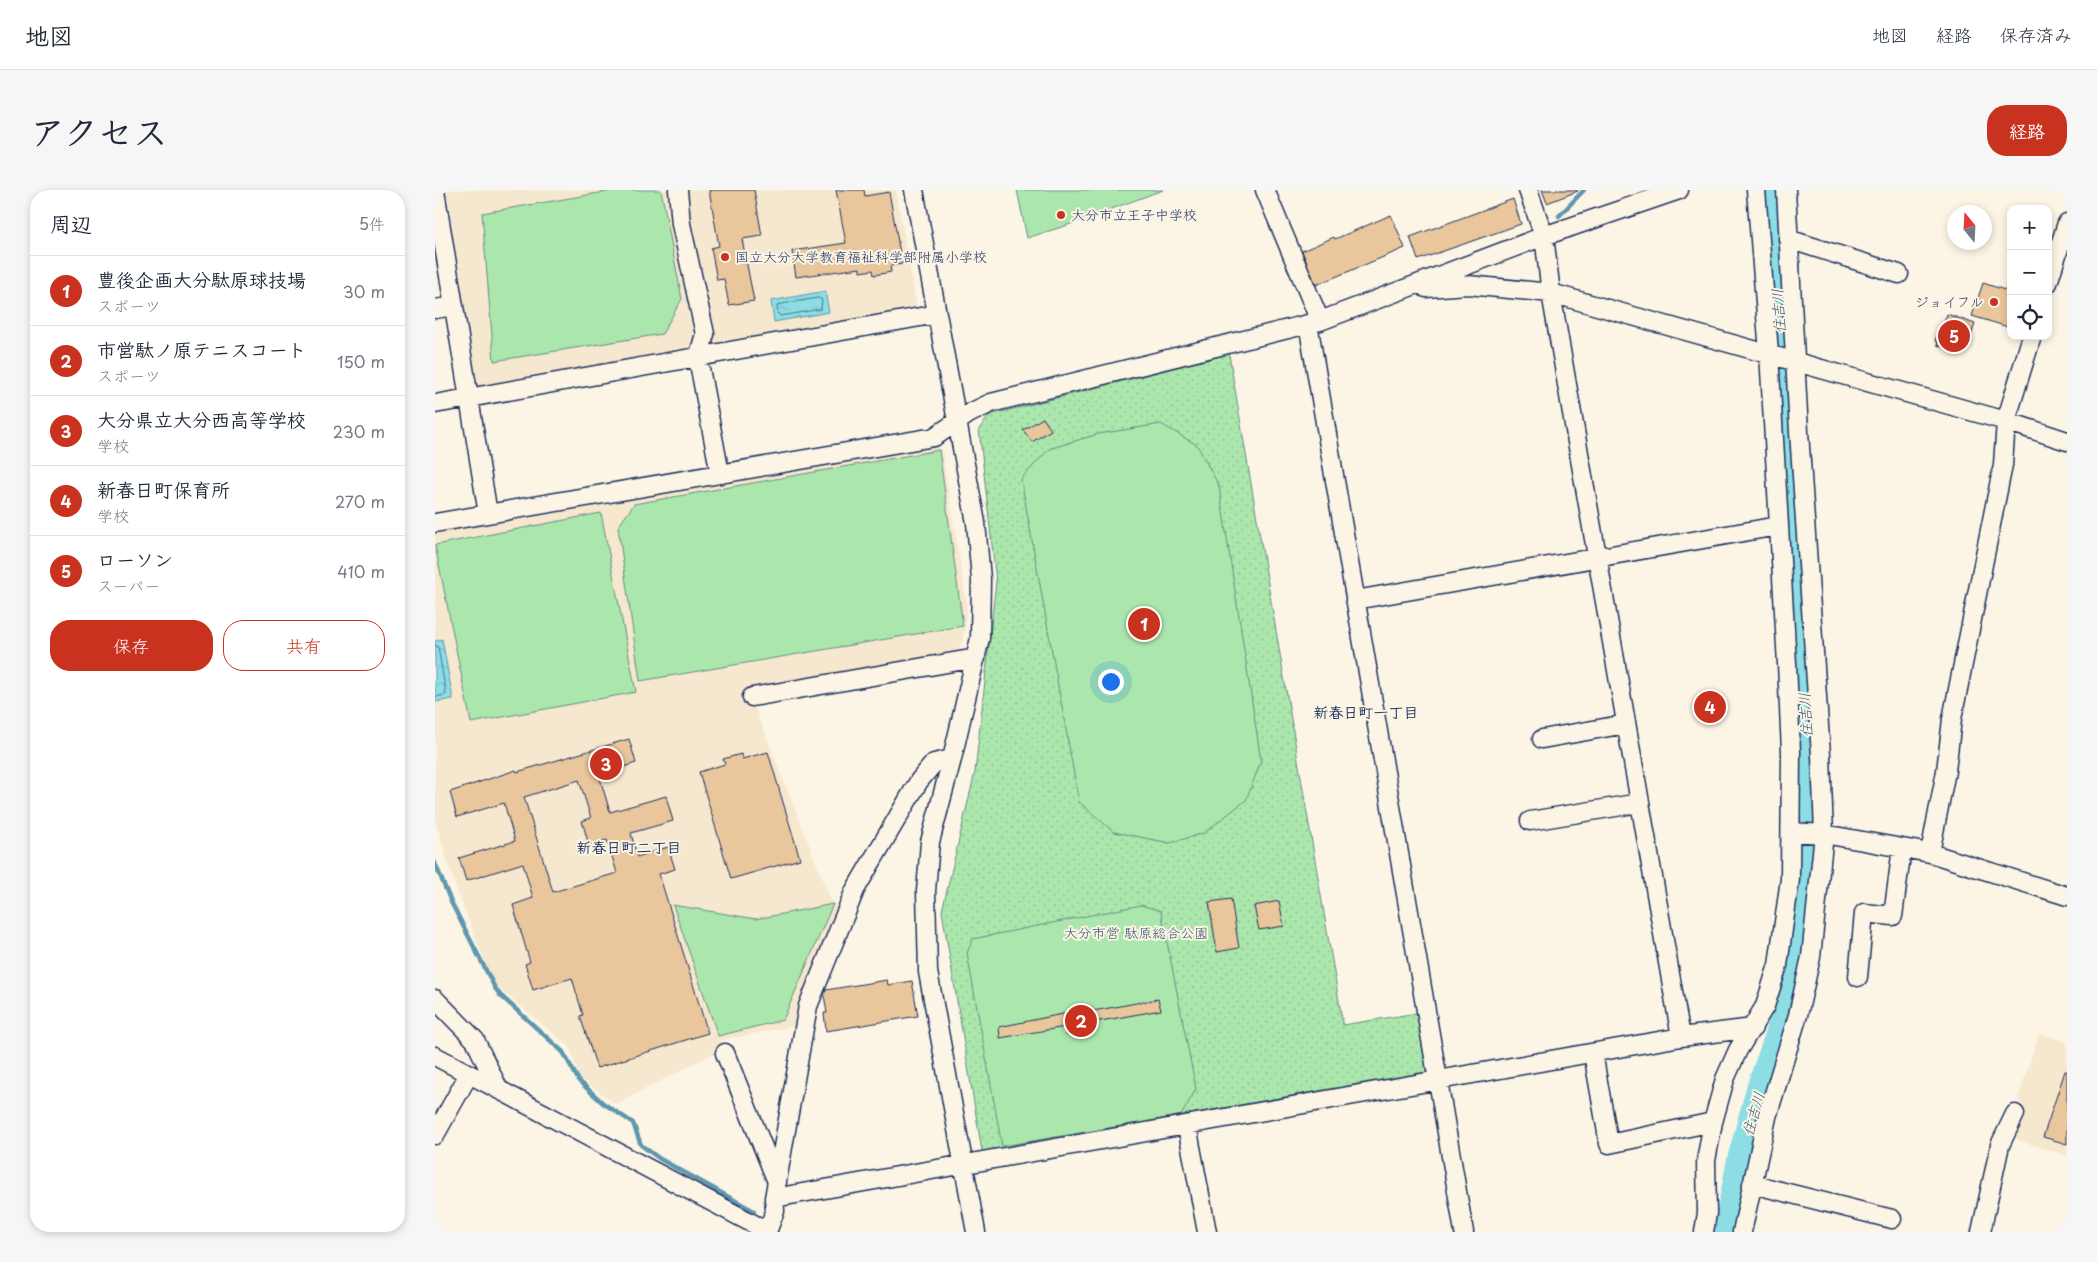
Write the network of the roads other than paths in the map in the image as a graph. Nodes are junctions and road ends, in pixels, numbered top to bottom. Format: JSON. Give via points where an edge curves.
{"nodes":[{"id":1,"x":678,"y":190,"type":"edge"},
{"id":2,"x":914,"y":190,"type":"edge"},
{"id":3,"x":1265,"y":190,"type":"edge"},
{"id":4,"x":1528,"y":190,"type":"edge"},
{"id":5,"x":1679,"y":190,"type":"edge"},
{"id":6,"x":1756,"y":190,"type":"edge"},
{"id":7,"x":1786,"y":190,"type":"edge"},
{"id":8,"x":435,"y":191,"type":"edge"},
{"id":9,"x":437,"y":214,"type":"edge"},
{"id":10,"x":2067,"y":223,"type":"edge"},
{"id":11,"x":1544,"y":236,"type":"junction"},
{"id":12,"x":1788,"y":239,"type":"junction"},
{"id":13,"x":2052,"y":270,"type":"edge"},
{"id":14,"x":1899,"y":274,"type":"dead end"},
{"id":15,"x":1551,"y":293,"type":"junction"},
{"id":16,"x":1364,"y":305,"type":"junction"},
{"id":17,"x":454,"y":306,"type":"junction"},
{"id":18,"x":435,"y":309,"type":"edge"},
{"id":19,"x":937,"y":314,"type":"junction"},
{"id":20,"x":1313,"y":323,"type":"junction"},
{"id":21,"x":2031,"y":340,"type":"edge"},
{"id":22,"x":1769,"y":353,"type":"junction"},
{"id":23,"x":698,"y":358,"type":"junction"},
{"id":24,"x":1796,"y":361,"type":"junction"},
{"id":25,"x":470,"y":398,"type":"junction"},
{"id":26,"x":435,"y":404,"type":"edge"},
{"id":27,"x":957,"y":421,"type":"junction"},
{"id":28,"x":2006,"y":421,"type":"junction"},
{"id":29,"x":2067,"y":441,"type":"edge"},
{"id":30,"x":720,"y":474,"type":"junction"},
{"id":31,"x":488,"y":514,"type":"junction"},
{"id":32,"x":435,"y":523,"type":"edge"},
{"id":33,"x":1778,"y":526,"type":"junction"},
{"id":34,"x":1597,"y":558,"type":"junction"},
{"id":35,"x":1355,"y":600,"type":"junction"},
{"id":36,"x":976,"y":658,"type":"junction"},
{"id":37,"x":752,"y":697,"type":"dead end"},
{"id":38,"x":1626,"y":724,"type":"junction"},
{"id":39,"x":1542,"y":739,"type":"dead end"},
{"id":40,"x":952,"y":759,"type":"junction"},
{"id":41,"x":1640,"y":803,"type":"junction"},
{"id":42,"x":1530,"y":821,"type":"dead end"},
{"id":43,"x":1794,"y":832,"type":"junction"},
{"id":44,"x":1820,"y":833,"type":"junction"},
{"id":45,"x":1902,"y":848,"type":"junction"},
{"id":46,"x":1930,"y":853,"type":"junction"},
{"id":47,"x":2067,"y":896,"type":"edge"},
{"id":48,"x":1858,"y":977,"type":"dead end"},
{"id":49,"x":435,"y":998,"type":"edge"},
{"id":50,"x":1753,"y":1028,"type":"junction"},
{"id":51,"x":1681,"y":1037,"type":"junction"},
{"id":52,"x":725,"y":1053,"type":"dead end"},
{"id":53,"x":1593,"y":1053,"type":"junction"},
{"id":54,"x":435,"y":1056,"type":"edge"},
{"id":55,"x":469,"y":1074,"type":"junction"},
{"id":56,"x":1437,"y":1082,"type":"junction"},
{"id":57,"x":499,"y":1090,"type":"junction"},
{"id":58,"x":2015,"y":1114,"type":"dead end"},
{"id":59,"x":1713,"y":1122,"type":"junction"},
{"id":60,"x":1187,"y":1126,"type":"junction"},
{"id":61,"x":435,"y":1135,"type":"edge"},
{"id":62,"x":964,"y":1164,"type":"junction"},
{"id":63,"x":1752,"y":1184,"type":"junction"},
{"id":64,"x":775,"y":1190,"type":"junction"},
{"id":65,"x":1892,"y":1218,"type":"dead end"},
{"id":66,"x":767,"y":1231,"type":"edge"},
{"id":67,"x":976,"y":1232,"type":"edge"},
{"id":68,"x":1207,"y":1232,"type":"edge"},
{"id":69,"x":1464,"y":1232,"type":"edge"},
{"id":70,"x":1704,"y":1232,"type":"edge"},
{"id":71,"x":1742,"y":1232,"type":"edge"},
{"id":72,"x":1981,"y":1232,"type":"edge"}],
"edges":[{"from":1,"to":23,"type":"street","via":[[681,224],[705,334]]},
{"from":2,"to":19,"type":"street"},
{"from":3,"to":20,"type":"street"},
{"from":4,"to":11,"type":"street"},
{"from":5,"to":11,"type":"street"},
{"from":6,"to":22,"type":"street"},
{"from":7,"to":12,"type":"street"},
{"from":8,"to":9,"type":"street"},
{"from":9,"to":17,"type":"street"},
{"from":10,"to":13,"type":"street"},
{"from":11,"to":15,"type":"street"},
{"from":11,"to":16,"type":"street"},
{"from":12,"to":14,"type":"street"},
{"from":12,"to":24,"type":"street"},
{"from":15,"to":16,"type":"street","via":[[1468,285],[1431,287]]},
{"from":15,"to":22,"type":"street"},
{"from":15,"to":34,"type":"street"},
{"from":16,"to":20,"type":"street"},
{"from":17,"to":18,"type":"street"},
{"from":17,"to":25,"type":"street"},
{"from":19,"to":23,"type":"street"},
{"from":19,"to":27,"type":"street"},
{"from":20,"to":27,"type":"street","via":[[1003,399]]},
{"from":20,"to":35,"type":"street","via":[[1310,335]]},
{"from":21,"to":28,"type":"street"},
{"from":22,"to":24,"type":"street"},
{"from":22,"to":33,"type":"street"},
{"from":23,"to":25,"type":"street"},
{"from":23,"to":30,"type":"street"},
{"from":24,"to":28,"type":"street"},
{"from":24,"to":44,"type":"street","via":[[1821,755]]},
{"from":25,"to":26,"type":"street"},
{"from":25,"to":31,"type":"street"},
{"from":27,"to":30,"type":"street","via":[[934,437]]},
{"from":27,"to":36,"type":"street","via":[[975,522],[981,579]]},
{"from":28,"to":29,"type":"street"},
{"from":28,"to":46,"type":"street","via":[[2003,465]]},
{"from":30,"to":31,"type":"street"},
{"from":31,"to":32,"type":"street"},
{"from":33,"to":34,"type":"street"},
{"from":33,"to":43,"type":"street"},
{"from":34,"to":35,"type":"street"},
{"from":34,"to":38,"type":"street"},
{"from":35,"to":56,"type":"street"},
{"from":36,"to":37,"type":"street"},
{"from":36,"to":40,"type":"street"},
{"from":38,"to":39,"type":"street"},
{"from":38,"to":41,"type":"street"},
{"from":40,"to":62,"type":"street","via":[[930,842],[926,891],[929,972]]},
{"from":40,"to":64,"type":"street","via":[[934,763],[919,781],[855,890],[808,1006]]},
{"from":41,"to":42,"type":"street"},
{"from":41,"to":51,"type":"street"},
{"from":43,"to":44,"type":"street"},
{"from":43,"to":50,"type":"street","via":[[1779,965],[1765,1006]]},
{"from":44,"to":45,"type":"street"},
{"from":44,"to":63,"type":"street","via":[[1811,957]]},
{"from":45,"to":46,"type":"street"},
{"from":45,"to":48,"type":"street","via":[[1893,916],[1864,913]]},
{"from":46,"to":47,"type":"street"},
{"from":49,"to":57,"type":"street","via":[[475,1040]]},
{"from":50,"to":51,"type":"street"},
{"from":50,"to":59,"type":"street","via":[[1738,1050],[1725,1079]]},
{"from":51,"to":53,"type":"street"},
{"from":52,"to":64,"type":"street"},
{"from":53,"to":56,"type":"street"},
{"from":53,"to":59,"type":"street","via":[[1609,1144]]},
{"from":54,"to":55,"type":"street"},
{"from":55,"to":57,"type":"street"},
{"from":55,"to":61,"type":"street"},
{"from":56,"to":60,"type":"street"},
{"from":56,"to":69,"type":"street"},
{"from":57,"to":66,"type":"street"},
{"from":58,"to":72,"type":"street","via":[[2000,1145]]},
{"from":59,"to":70,"type":"street","via":[[1706,1161]]},
{"from":60,"to":62,"type":"street"},
{"from":60,"to":68,"type":"street"},
{"from":62,"to":64,"type":"street"},
{"from":62,"to":67,"type":"street"},
{"from":63,"to":65,"type":"street"},
{"from":63,"to":71,"type":"street"},
{"from":64,"to":66,"type":"street","via":[[775,1211]]}]}
